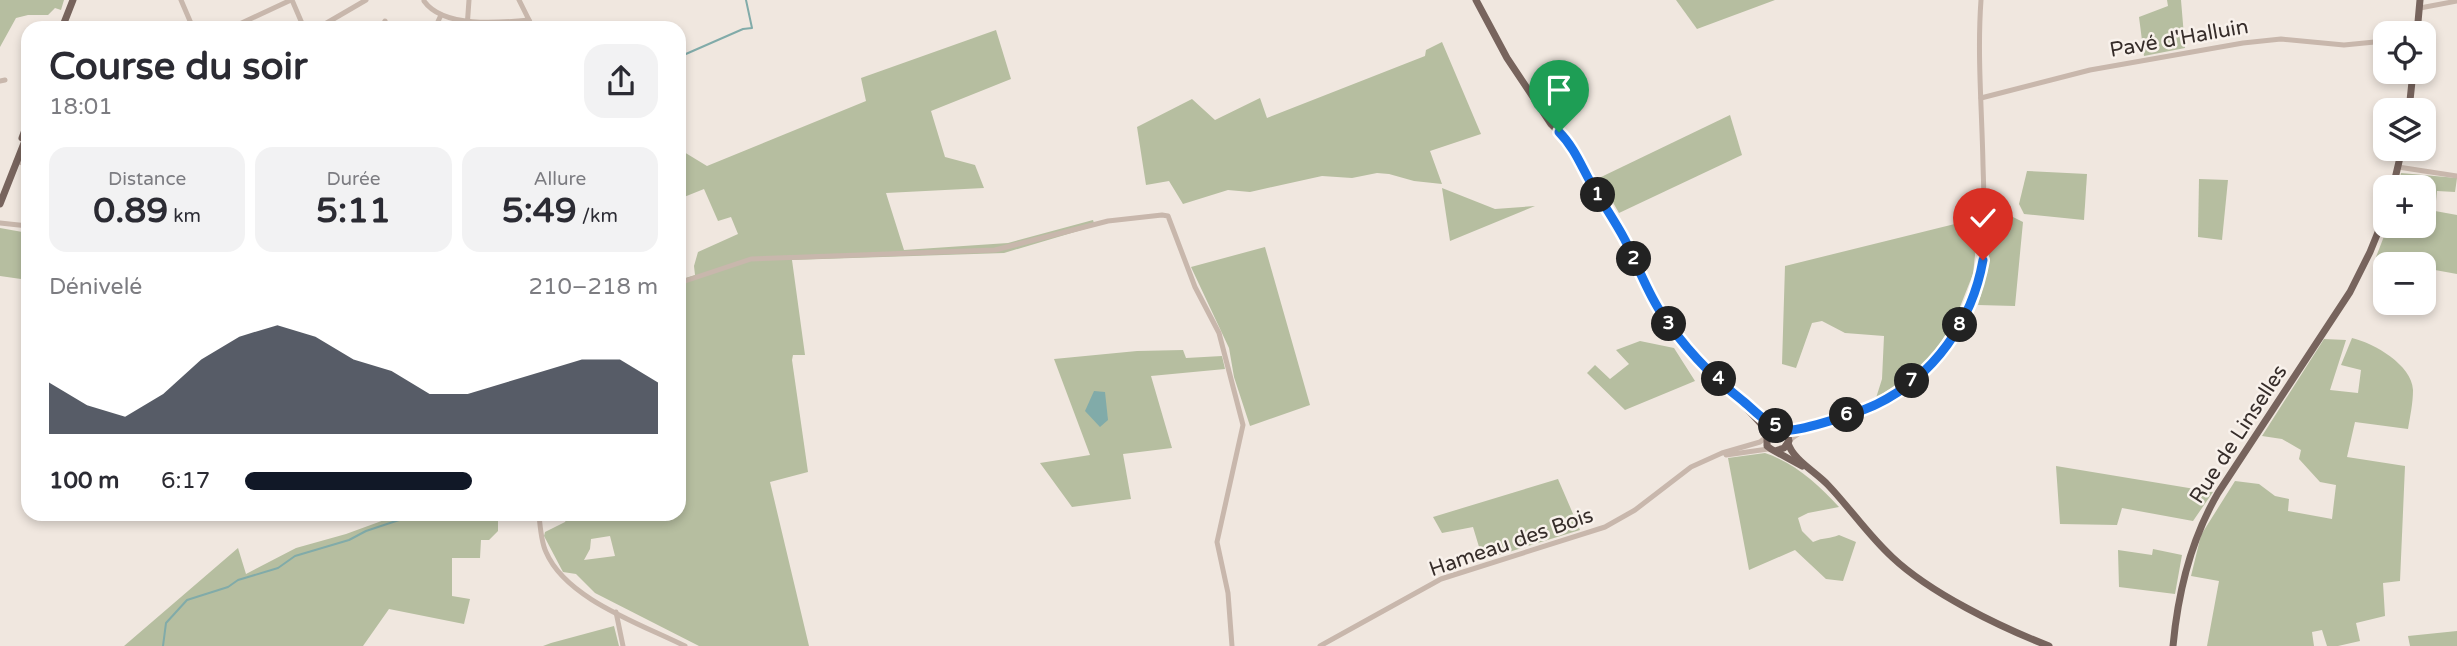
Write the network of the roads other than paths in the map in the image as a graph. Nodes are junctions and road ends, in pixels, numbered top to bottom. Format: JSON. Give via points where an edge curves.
{"nodes":[{"id":1,"x":181,"y":0,"type":"edge"},
{"id":2,"x":292,"y":0,"type":"edge"},
{"id":3,"x":366,"y":0,"type":"edge"},
{"id":4,"x":469,"y":0,"type":"edge"},
{"id":5,"x":519,"y":0,"type":"edge"},
{"id":6,"x":1476,"y":0,"type":"edge"},
{"id":7,"x":1981,"y":0,"type":"edge"},
{"id":8,"x":73,"y":1,"type":"edge"},
{"id":9,"x":424,"y":1,"type":"edge"},
{"id":10,"x":2457,"y":1,"type":"edge"},
{"id":11,"x":2420,"y":4,"type":"edge"},
{"id":12,"x":441,"y":15,"type":"junction"},
{"id":13,"x":468,"y":20,"type":"junction"},
{"id":14,"x":529,"y":20,"type":"joint"},
{"id":15,"x":66,"y":21,"type":"edge"},
{"id":16,"x":189,"y":21,"type":"edge"},
{"id":17,"x":246,"y":21,"type":"edge"},
{"id":18,"x":301,"y":21,"type":"edge"},
{"id":19,"x":330,"y":21,"type":"edge"},
{"id":20,"x":438,"y":21,"type":"edge"},
{"id":21,"x":478,"y":21,"type":"edge"},
{"id":22,"x":519,"y":21,"type":"edge"},
{"id":23,"x":2373,"y":42,"type":"edge"},
{"id":24,"x":1981,"y":98,"type":"junction"},
{"id":25,"x":21,"y":139,"type":"edge"},
{"id":26,"x":21,"y":149,"type":"edge"},
{"id":27,"x":16,"y":161,"type":"junction"},
{"id":28,"x":2399,"y":161,"type":"edge"},
{"id":29,"x":21,"y":163,"type":"edge"},
{"id":30,"x":2398,"y":167,"type":"junction"},
{"id":31,"x":2396,"y":175,"type":"edge"},
{"id":32,"x":2457,"y":176,"type":"edge"},
{"id":33,"x":0,"y":189,"type":"edge"},
{"id":34,"x":0,"y":201,"type":"edge"},
{"id":35,"x":0,"y":223,"type":"edge"},
{"id":36,"x":21,"y":225,"type":"edge"},
{"id":37,"x":2376,"y":238,"type":"edge"},
{"id":38,"x":686,"y":281,"type":"edge"},
{"id":39,"x":1731,"y":392,"type":"junction"},
{"id":40,"x":1829,"y":421,"type":"junction"},
{"id":41,"x":1781,"y":428,"type":"junction"},
{"id":42,"x":1766,"y":436,"type":"junction"},
{"id":43,"x":1788,"y":442,"type":"junction"},
{"id":44,"x":1773,"y":450,"type":"junction"},
{"id":45,"x":1706,"y":460,"type":"junction"},
{"id":46,"x":1821,"y":478,"type":"junction"},
{"id":47,"x":540,"y":521,"type":"edge"},
{"id":48,"x":615,"y":612,"type":"junction"},
{"id":49,"x":623,"y":646,"type":"edge"},
{"id":50,"x":685,"y":646,"type":"edge"},
{"id":51,"x":1232,"y":646,"type":"edge"},
{"id":52,"x":1320,"y":646,"type":"edge"},
{"id":53,"x":2049,"y":646,"type":"edge"},
{"id":54,"x":2173,"y":646,"type":"edge"}],
"edges":[{"from":1,"to":16,"type":"street"},
{"from":2,"to":17,"type":"street"},
{"from":2,"to":18,"type":"street"},
{"from":3,"to":19,"type":"street"},
{"from":4,"to":13,"type":"street"},
{"from":5,"to":14,"type":"street"},
{"from":6,"to":39,"type":"main road","via":[[1499,44],[1601,190],[1666,320]]},
{"from":7,"to":24,"type":"street"},
{"from":8,"to":15,"type":"main road"},
{"from":9,"to":12,"type":"street"},
{"from":10,"to":11,"type":"street"},
{"from":12,"to":13,"type":"street"},
{"from":12,"to":20,"type":"street"},
{"from":13,"to":21,"type":"street"},
{"from":14,"to":22,"type":"street"},
{"from":23,"to":24,"type":"street","name":"Pavé d'Halluin","via":[[2244,43],[2097,68]]},
{"from":24,"to":40,"type":"street","via":[[1985,244],[1980,278],[1966,315],[1943,351],[1910,383],[1872,406]]},
{"from":25,"to":33,"type":"main road"},
{"from":26,"to":27,"type":"main road"},
{"from":27,"to":29,"type":"street"},
{"from":27,"to":34,"type":"main road"},
{"from":28,"to":30,"type":"main road"},
{"from":30,"to":31,"type":"main road"},
{"from":30,"to":32,"type":"street"},
{"from":35,"to":36,"type":"street"},
{"from":37,"to":54,"type":"main road","name":"Rue de Linselles","via":[[2340,307],[2202,524],[2184,577]]},
{"from":38,"to":51,"type":"street","via":[[747,260],[999,250],[1108,221],[1168,216],[1219,333],[1243,425],[1217,542],[1228,593]]},
{"from":39,"to":41,"type":"main road"},
{"from":39,"to":42,"type":"main road","via":[[1761,424]]},
{"from":40,"to":41,"type":"street","via":[[1793,430]]},
{"from":40,"to":43,"type":"street"},
{"from":41,"to":42,"type":"main road","via":[[1770,429]]},
{"from":41,"to":43,"type":"main road","via":[[1788,434]]},
{"from":42,"to":44,"type":"main road","via":[[1766,444]]},
{"from":42,"to":45,"type":"street","name":"Hameau des Bois"},
{"from":43,"to":44,"type":"main road","via":[[1782,450]]},
{"from":43,"to":46,"type":"main road","via":[[1793,453]]},
{"from":44,"to":45,"type":"street","name":"Hameau des Bois","via":[[1762,448]]},
{"from":44,"to":46,"type":"main road"},
{"from":45,"to":52,"type":"street","name":"Hameau des Bois","via":[[1605,527],[1441,579]]},
{"from":46,"to":53,"type":"main road","via":[[1881,547],[1916,577]]},
{"from":47,"to":48,"type":"street","via":[[544,549],[559,574],[579,593]]},
{"from":48,"to":49,"type":"street"},
{"from":48,"to":50,"type":"street"}]}
